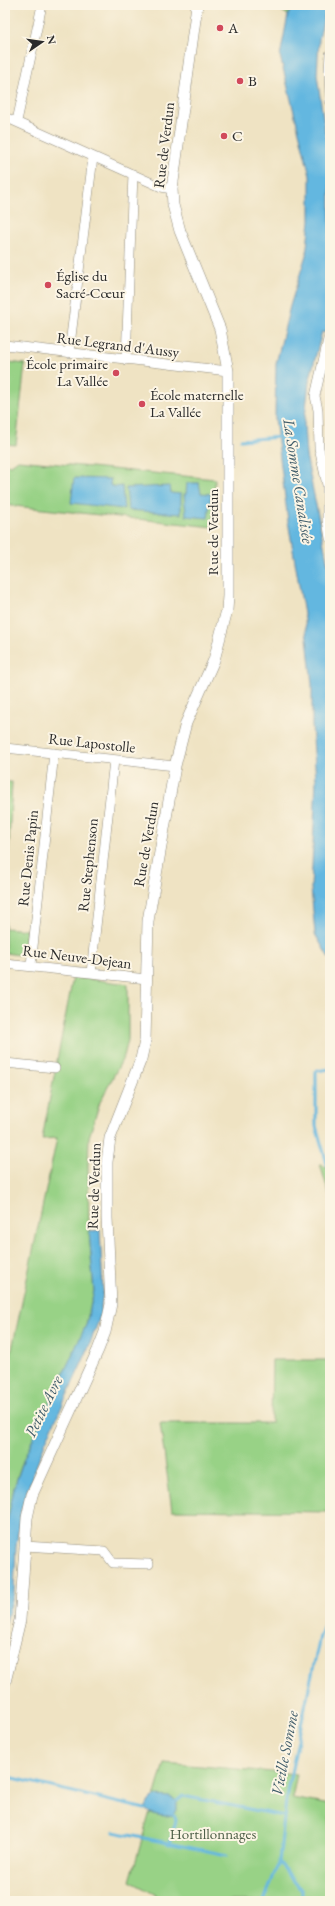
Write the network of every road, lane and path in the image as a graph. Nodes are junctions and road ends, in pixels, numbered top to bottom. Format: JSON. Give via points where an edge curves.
{"nodes":[{"id":1,"x":42,"y":5,"type":"edge"},
{"id":2,"x":197,"y":5,"type":"edge"},
{"id":3,"x":330,"y":54,"type":"edge"},
{"id":4,"x":330,"y":101,"type":"edge"},
{"id":5,"x":5,"y":117,"type":"edge"},
{"id":6,"x":16,"y":121,"type":"junction"},
{"id":7,"x":93,"y":157,"type":"junction"},
{"id":8,"x":133,"y":174,"type":"junction"},
{"id":9,"x":172,"y":190,"type":"junction"},
{"id":10,"x":329,"y":335,"type":"edge"},
{"id":11,"x":5,"y":346,"type":"edge"},
{"id":12,"x":69,"y":353,"type":"junction"},
{"id":13,"x":126,"y":360,"type":"junction"},
{"id":14,"x":228,"y":371,"type":"junction"},
{"id":15,"x":330,"y":538,"type":"edge"},
{"id":16,"x":5,"y":748,"type":"edge"},
{"id":17,"x":54,"y":753,"type":"junction"},
{"id":18,"x":114,"y":760,"type":"junction"},
{"id":19,"x":175,"y":766,"type":"junction"},
{"id":20,"x":5,"y":964,"type":"edge"},
{"id":21,"x":31,"y":966,"type":"junction"},
{"id":22,"x":91,"y":972,"type":"junction"},
{"id":23,"x":147,"y":979,"type":"junction"},
{"id":24,"x":5,"y":1063,"type":"edge"},
{"id":25,"x":55,"y":1068,"type":"dead end"},
{"id":26,"x":25,"y":1546,"type":"junction"},
{"id":27,"x":149,"y":1564,"type":"dead end"},
{"id":28,"x":5,"y":1682,"type":"edge"}],
"edges":[{"from":1,"to":6,"type":"street"},
{"from":2,"to":9,"type":"street","name":"Rue de Verdun"},
{"from":3,"to":4,"type":"street"},
{"from":5,"to":6,"type":"street"},
{"from":6,"to":7,"type":"street"},
{"from":7,"to":8,"type":"street"},
{"from":7,"to":12,"type":"street"},
{"from":8,"to":9,"type":"street"},
{"from":8,"to":13,"type":"street"},
{"from":9,"to":14,"type":"street","name":"Rue de Verdun","via":[[180,231],[220,330]]},
{"from":10,"to":15,"type":"street","via":[[315,396],[319,448],[327,485]]},
{"from":11,"to":12,"type":"street","name":"Rue Legrand d'Aussy"},
{"from":12,"to":13,"type":"street","name":"Rue Legrand d'Aussy"},
{"from":13,"to":14,"type":"street","name":"Rue Legrand d'Aussy"},
{"from":14,"to":19,"type":"street","name":"Rue de Verdun","via":[[227,610],[214,660],[186,723]]},
{"from":16,"to":17,"type":"street","name":"Rue Lapostolle"},
{"from":17,"to":18,"type":"street","name":"Rue Lapostolle"},
{"from":17,"to":21,"type":"street","name":"Rue Denis Papin"},
{"from":18,"to":19,"type":"street","name":"Rue Lapostolle"},
{"from":18,"to":22,"type":"street","name":"Rue Stephenson"},
{"from":19,"to":23,"type":"street","name":"Rue de Verdun","via":[[148,922]]},
{"from":20,"to":21,"type":"street","name":"Rue Neuve-Dejean"},
{"from":21,"to":22,"type":"street","name":"Rue Neuve-Dejean"},
{"from":22,"to":23,"type":"street","name":"Rue Neuve-Dejean"},
{"from":23,"to":26,"type":"street","name":"Rue de Verdun","via":[[146,1027],[141,1059],[110,1138],[107,1162],[106,1218],[110,1318],[32,1495],[26,1518]]},
{"from":24,"to":25,"type":"street"},
{"from":26,"to":27,"type":"street","via":[[104,1551],[113,1563]]},
{"from":26,"to":28,"type":"street","name":"Rue de Verdun","via":[[20,1620]]}]}
